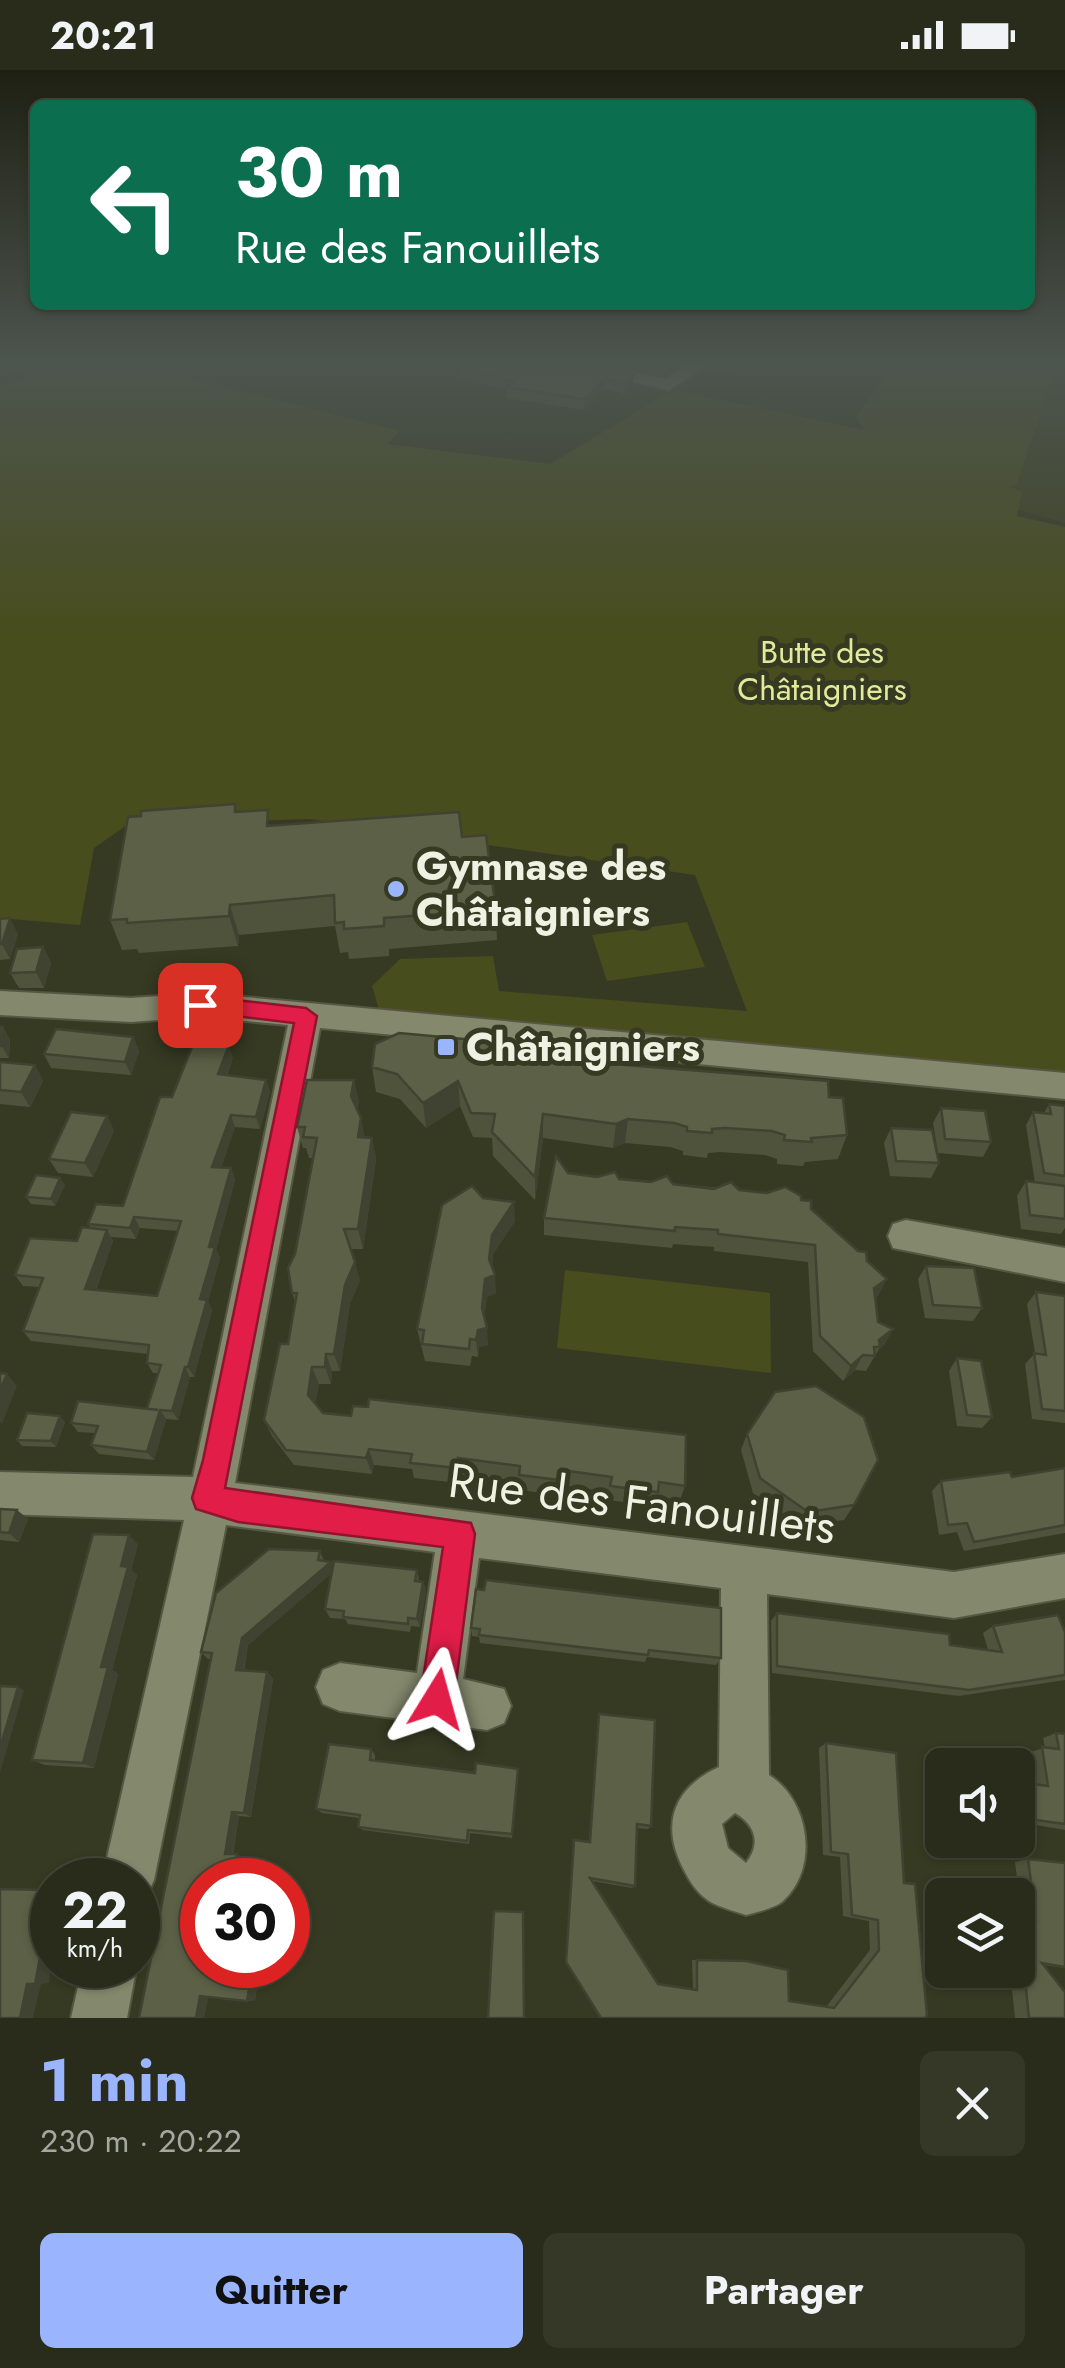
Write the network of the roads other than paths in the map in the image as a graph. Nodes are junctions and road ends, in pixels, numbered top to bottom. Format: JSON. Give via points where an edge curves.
{"nodes":[{"id":1,"x":0,"y":1004,"type":"edge"},
{"id":2,"x":306,"y":1016,"type":"junction"},
{"id":3,"x":1065,"y":1086,"type":"edge"},
{"id":4,"x":906,"y":1236,"type":"dead end"},
{"id":5,"x":1065,"y":1265,"type":"edge"},
{"id":6,"x":0,"y":1493,"type":"edge"},
{"id":7,"x":207,"y":1498,"type":"junction"},
{"id":8,"x":460,"y":1534,"type":"junction"},
{"id":9,"x":744,"y":1568,"type":"junction"},
{"id":10,"x":1062,"y":1584,"type":"edge"},
{"id":11,"x":340,"y":1687,"type":"dead end"},
{"id":12,"x":437,"y":1699,"type":"junction"},
{"id":13,"x":487,"y":1706,"type":"dead end"},
{"id":14,"x":744,"y":1788,"type":"dead end"},
{"id":15,"x":133,"y":1858,"type":"edge"},
{"id":16,"x":105,"y":1988,"type":"edge"},
{"id":17,"x":99,"y":2018,"type":"edge"}],
"edges":[{"from":1,"to":2,"type":"street","via":[[131,1010],[200,1005]]},
{"from":2,"to":3,"type":"street"},
{"from":2,"to":7,"type":"street"},
{"from":4,"to":5,"type":"street"},
{"from":6,"to":7,"type":"street","name":"Rue des Fanouillets"},
{"from":7,"to":8,"type":"street","name":"Rue des Fanouillets"},
{"from":7,"to":15,"type":"street"},
{"from":8,"to":9,"type":"street","name":"Rue des Fanouillets"},
{"from":8,"to":12,"type":"street"},
{"from":9,"to":10,"type":"street","name":"Rue des Fanouillets","via":[[954,1594]]},
{"from":9,"to":14,"type":"street"},
{"from":11,"to":12,"type":"street"},
{"from":12,"to":13,"type":"street"},
{"from":16,"to":17,"type":"street"}]}
